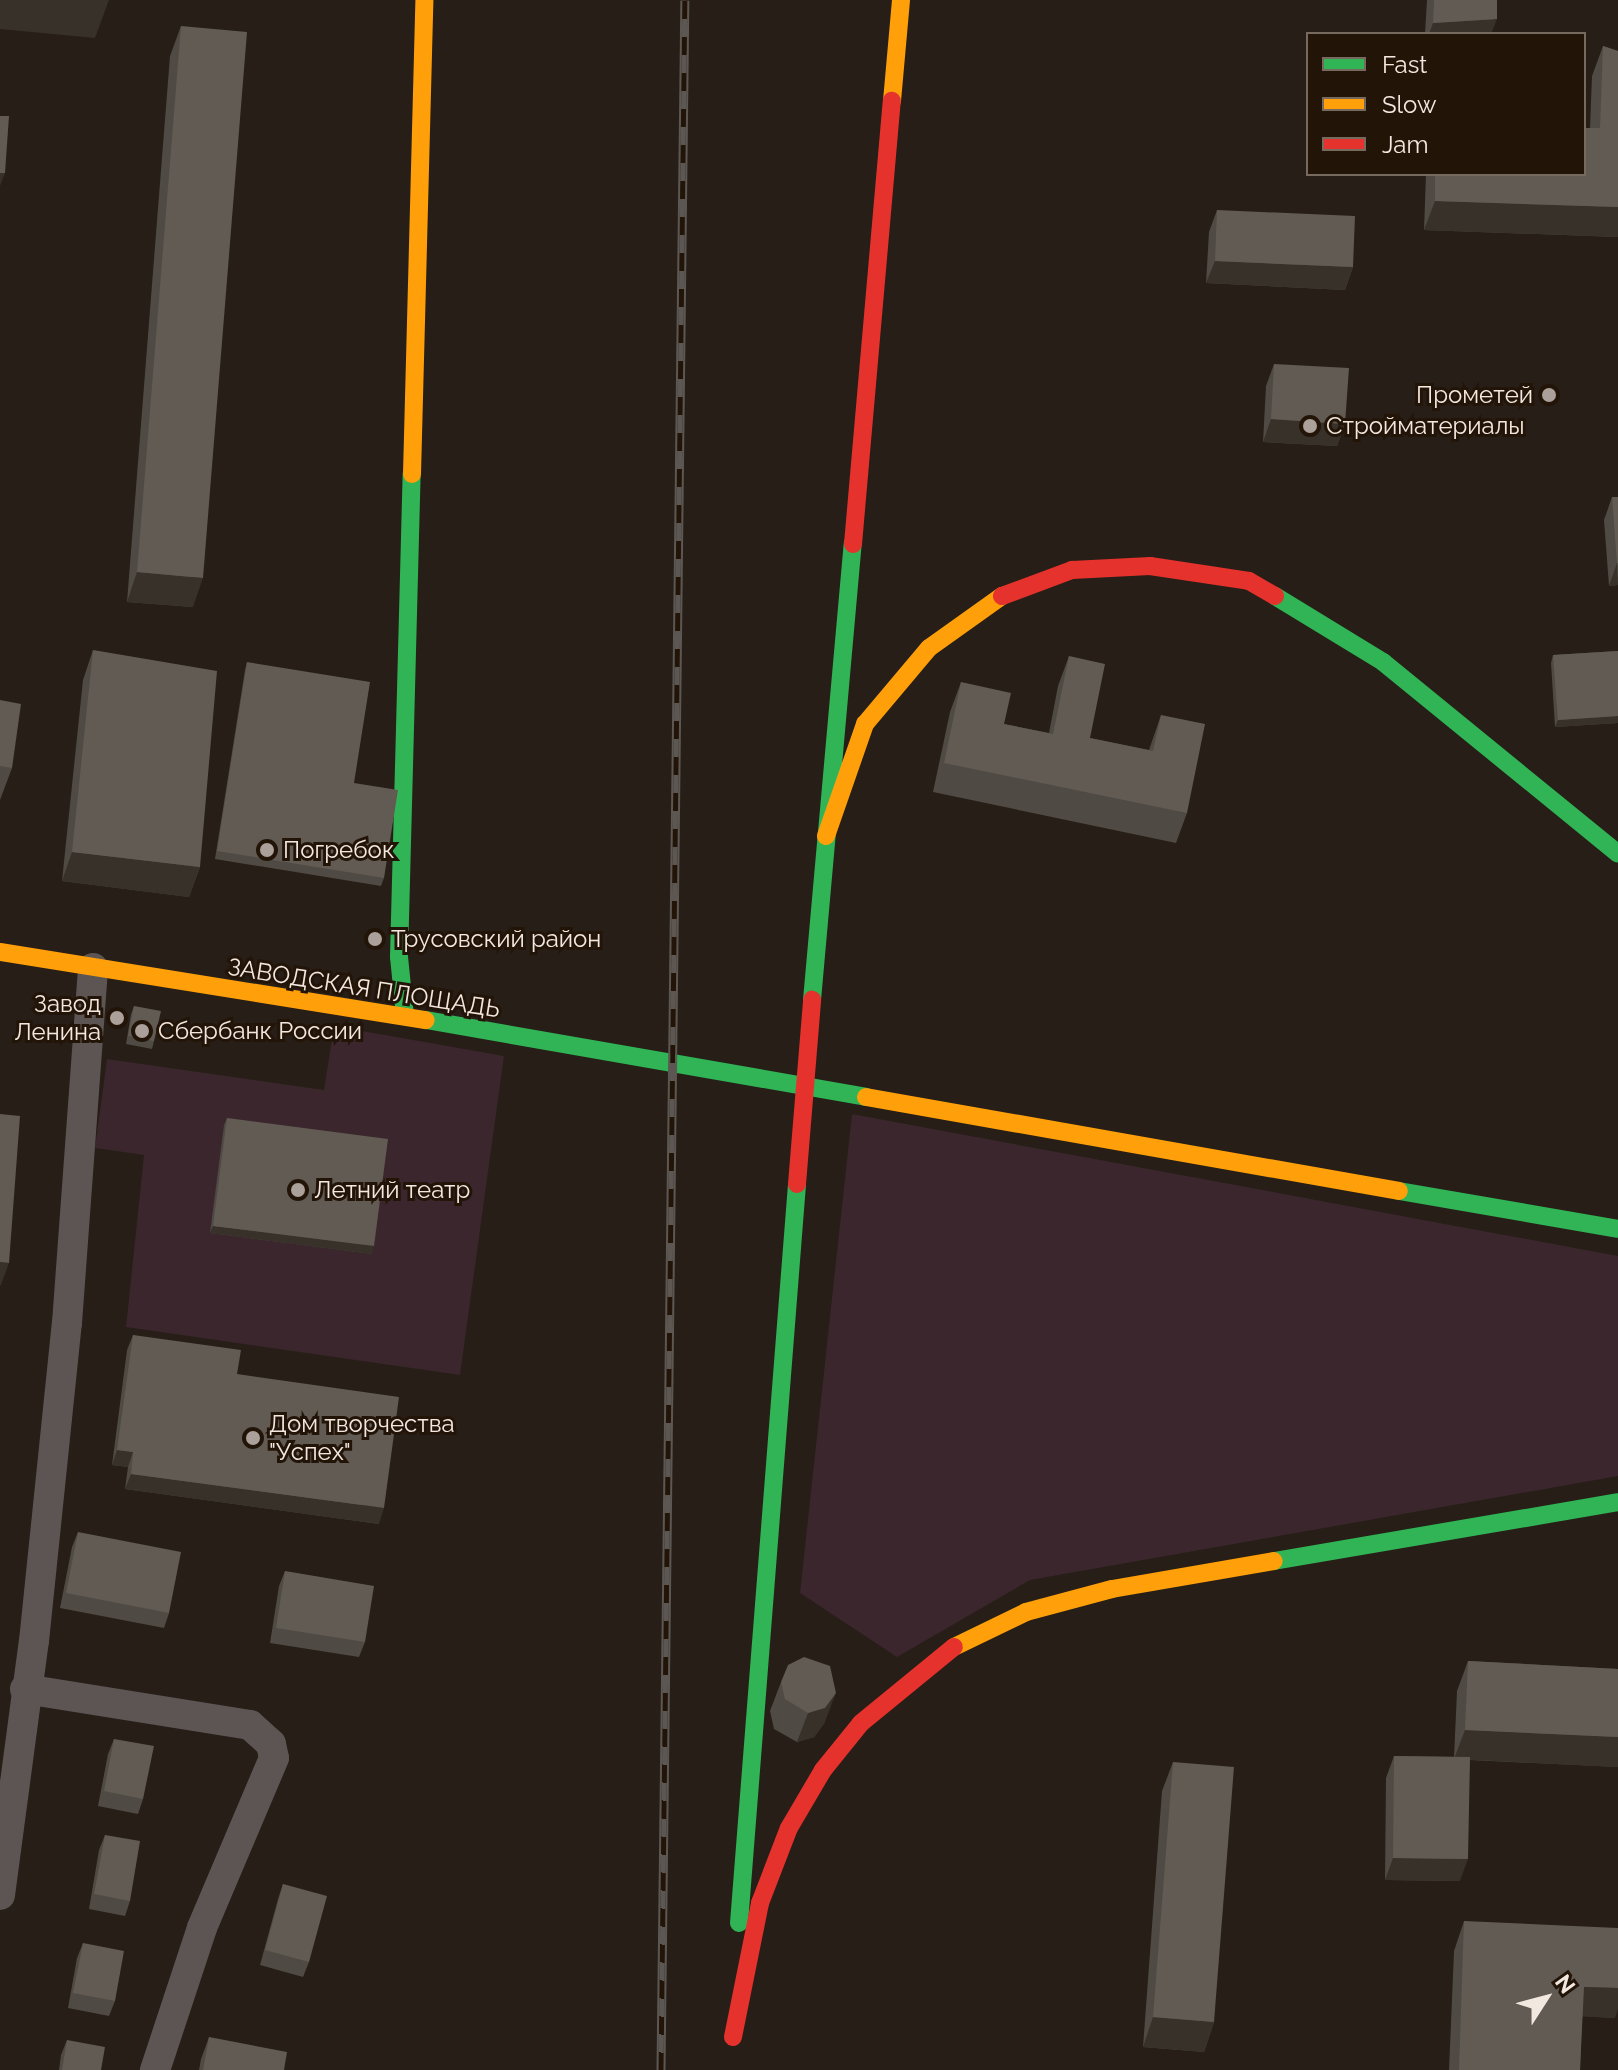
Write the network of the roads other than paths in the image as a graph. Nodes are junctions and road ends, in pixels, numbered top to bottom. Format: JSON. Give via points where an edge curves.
{"nodes":[{"id":1,"x":424,"y":0,"type":"edge"},
{"id":2,"x":901,"y":0,"type":"edge"},
{"id":3,"x":826,"y":836,"type":"junction"},
{"id":4,"x":1618,"y":854,"type":"edge"},
{"id":5,"x":0,"y":952,"type":"edge"},
{"id":6,"x":93,"y":968,"type":"junction"},
{"id":7,"x":405,"y":1016,"type":"junction"},
{"id":8,"x":1618,"y":1229,"type":"edge"},
{"id":9,"x":1618,"y":1502,"type":"edge"},
{"id":10,"x":25,"y":1689,"type":"junction"},
{"id":11,"x":0,"y":1895,"type":"edge"},
{"id":12,"x":733,"y":2037,"type":"junction"},
{"id":13,"x":732,"y":2059,"type":"dead end"},
{"id":14,"x":155,"y":2070,"type":"edge"}],
"edges":[{"from":1,"to":7,"type":"main road","via":[[399,957]]},
{"from":2,"to":3,"type":"main road"},
{"from":3,"to":4,"type":"main road","via":[[865,724],[929,648],[1010,590],[1072,570],[1150,566],[1249,581],[1303,611],[1383,662]]},
{"from":3,"to":12,"type":"main road","bridge":true,"via":[[745,1794]]},
{"from":5,"to":6,"type":"main road","name":"ЗАВОДСКАЯ ПЛОЩАДЬ"},
{"from":6,"to":7,"type":"main road","name":"ЗАВОДСКАЯ ПЛОЩАДЬ"},
{"from":6,"to":10,"type":"street","via":[[67,1323]]},
{"from":7,"to":8,"type":"main road","name":"ЗАВОДСКАЯ ПЛОЩАДЬ"},
{"from":9,"to":12,"type":"main road","via":[[1112,1589],[1026,1612],[961,1642],[904,1683],[861,1723],[810,1793],[760,1903]]},
{"from":10,"to":11,"type":"street"},
{"from":10,"to":14,"type":"street","via":[[250,1725],[271,1744],[274,1758],[202,1928]]},
{"from":12,"to":13,"type":"main road"}]}
